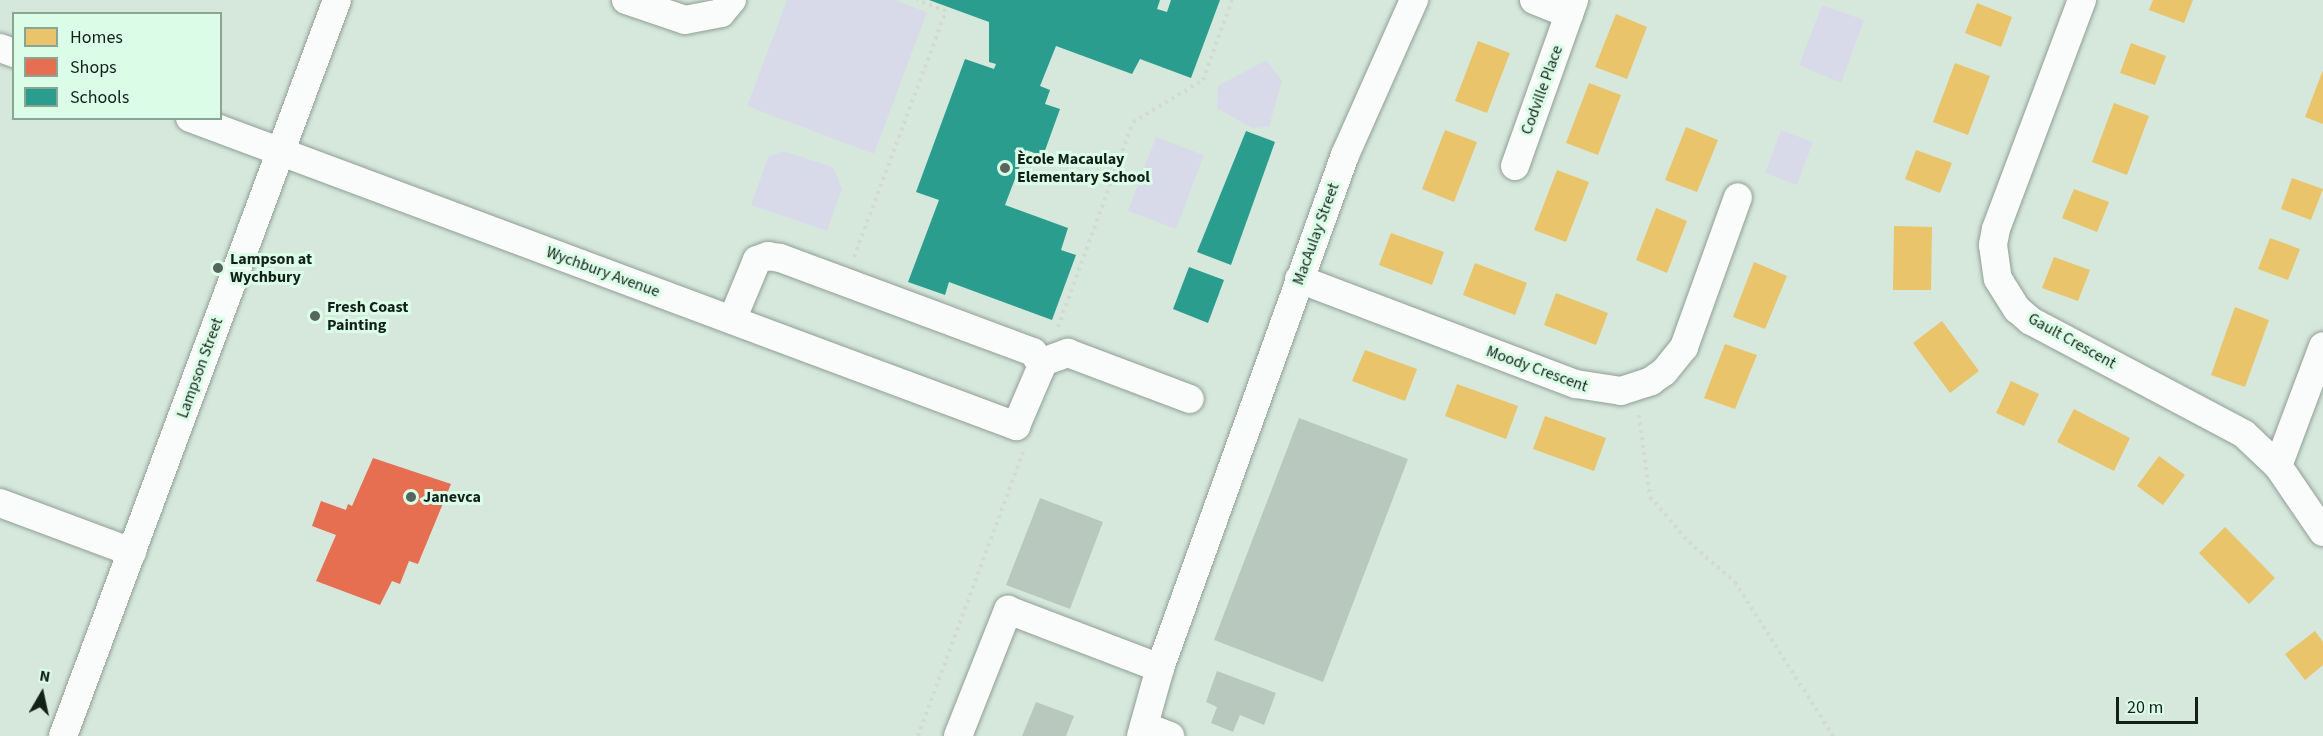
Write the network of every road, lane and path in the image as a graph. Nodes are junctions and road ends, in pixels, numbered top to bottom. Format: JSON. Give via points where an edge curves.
{"nodes":[{"id":1,"x":337,"y":0,"type":"edge"},
{"id":2,"x":626,"y":0,"type":"edge"},
{"id":3,"x":732,"y":0,"type":"edge"},
{"id":4,"x":917,"y":0,"type":"edge"},
{"id":5,"x":1232,"y":0,"type":"edge"},
{"id":6,"x":1414,"y":0,"type":"edge"},
{"id":7,"x":1534,"y":0,"type":"edge"},
{"id":8,"x":2082,"y":0,"type":"edge"},
{"id":9,"x":1572,"y":7,"type":"edge"},
{"id":10,"x":195,"y":120,"type":"edge"},
{"id":11,"x":280,"y":152,"type":"junction"},
{"id":12,"x":1515,"y":166,"type":"dead end"},
{"id":13,"x":1738,"y":197,"type":"dead end"},
{"id":14,"x":851,"y":264,"type":"dead end"},
{"id":15,"x":1299,"y":279,"type":"junction"},
{"id":16,"x":732,"y":320,"type":"junction"},
{"id":17,"x":1054,"y":337,"type":"dead end"},
{"id":18,"x":2323,"y":346,"type":"edge"},
{"id":19,"x":1040,"y":363,"type":"junction"},
{"id":20,"x":1636,"y":387,"type":"junction"},
{"id":21,"x":1190,"y":399,"type":"dead end"},
{"id":22,"x":1016,"y":426,"type":"junction"},
{"id":23,"x":2278,"y":466,"type":"junction"},
{"id":24,"x":0,"y":503,"type":"edge"},
{"id":25,"x":2323,"y":532,"type":"edge"},
{"id":26,"x":132,"y":552,"type":"junction"},
{"id":27,"x":1160,"y":668,"type":"junction"},
{"id":28,"x":1152,"y":733,"type":"edge"},
{"id":29,"x":63,"y":736,"type":"edge"},
{"id":30,"x":918,"y":736,"type":"edge"},
{"id":31,"x":958,"y":736,"type":"edge"},
{"id":32,"x":1833,"y":736,"type":"edge"}],
"edges":[{"from":1,"to":11,"type":"street","name":"Lampson Street"},
{"from":2,"to":3,"type":"street","via":[[685,20],[721,13]]},
{"from":4,"to":14,"type":"path","via":[[946,11]]},
{"from":5,"to":17,"type":"path","via":[[1203,80],[1133,122]]},
{"from":6,"to":15,"type":"street","name":"MacAulay Street","via":[[1351,140]]},
{"from":7,"to":9,"type":"street","name":"Codville Place"},
{"from":8,"to":23,"type":"street","name":"Gault Crescent","via":[[1996,229],[1998,279],[2017,309],[2031,321],[2220,419],[2244,434]]},
{"from":9,"to":12,"type":"street","name":"Codville Place"},
{"from":10,"to":11,"type":"street","name":"Wychbury Avenue"},
{"from":11,"to":16,"type":"street","name":"Wychbury Avenue"},
{"from":11,"to":26,"type":"street","name":"Lampson Street"},
{"from":13,"to":20,"type":"street","name":"Moody Crescent","via":[[1684,347],[1664,372]]},
{"from":15,"to":20,"type":"street","name":"Moody Crescent","via":[[1583,387],[1605,392]]},
{"from":15,"to":27,"type":"street","name":"MacAulay Street"},
{"from":16,"to":19,"type":"street","via":[[752,267],[768,256],[1033,352]]},
{"from":16,"to":22,"type":"street","name":"Wychbury Avenue"},
{"from":18,"to":23,"type":"street"},
{"from":19,"to":21,"type":"street","via":[[1068,353]]},
{"from":19,"to":22,"type":"street"},
{"from":20,"to":32,"type":"path","via":[[1650,496],[1689,542],[1735,582]]},
{"from":22,"to":30,"type":"path","via":[[1024,450]]},
{"from":23,"to":25,"type":"street","name":"Gault Crescent"},
{"from":24,"to":26,"type":"street"},
{"from":26,"to":29,"type":"street","name":"Lampson Street"},
{"from":27,"to":28,"type":"street","name":"MacAulay Street"},
{"from":27,"to":31,"type":"street","via":[[1008,610]]}]}
